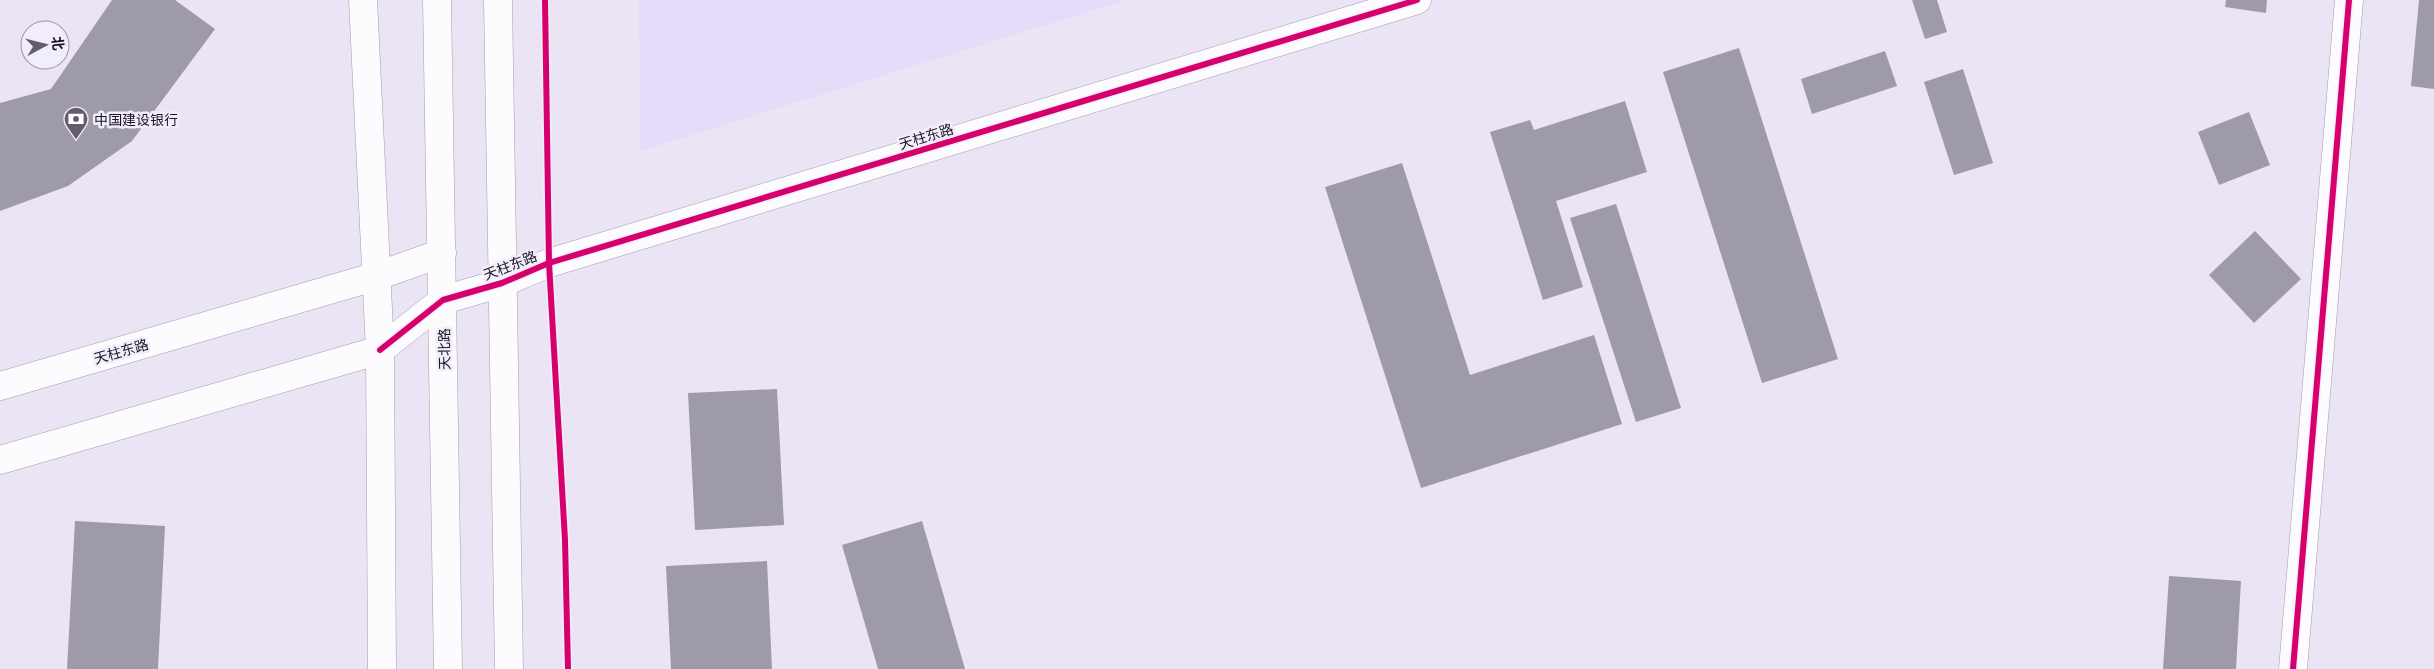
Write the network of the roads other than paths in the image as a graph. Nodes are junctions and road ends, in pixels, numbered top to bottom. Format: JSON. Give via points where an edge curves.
{"nodes":[{"id":1,"x":363,"y":0,"type":"edge"},
{"id":2,"x":437,"y":0,"type":"edge"},
{"id":3,"x":498,"y":0,"type":"edge"},
{"id":4,"x":1417,"y":0,"type":"edge"},
{"id":5,"x":2349,"y":0,"type":"edge"},
{"id":6,"x":442,"y":253,"type":"junction"},
{"id":7,"x":376,"y":276,"type":"junction"},
{"id":8,"x":502,"y":283,"type":"junction"},
{"id":9,"x":443,"y":300,"type":"junction"},
{"id":10,"x":380,"y":350,"type":"junction"},
{"id":11,"x":0,"y":386,"type":"edge"},
{"id":12,"x":0,"y":460,"type":"edge"},
{"id":13,"x":382,"y":669,"type":"edge"},
{"id":14,"x":448,"y":669,"type":"edge"},
{"id":15,"x":509,"y":669,"type":"edge"},
{"id":16,"x":2292,"y":669,"type":"edge"}],
"edges":[{"from":1,"to":7,"type":"street"},
{"from":2,"to":6,"type":"street","name":"天北路"},
{"from":3,"to":8,"type":"street"},
{"from":4,"to":8,"type":"street","name":"天柱东路","via":[[548,263]]},
{"from":5,"to":16,"type":"street"},
{"from":6,"to":7,"type":"street","name":"天柱东路"},
{"from":6,"to":9,"type":"street","name":"天北路"},
{"from":7,"to":10,"type":"street"},
{"from":7,"to":11,"type":"street","name":"天柱东路"},
{"from":8,"to":9,"type":"street","name":"天柱东路"},
{"from":8,"to":15,"type":"street"},
{"from":9,"to":10,"type":"street"},
{"from":9,"to":14,"type":"street","name":"天北路"},
{"from":10,"to":12,"type":"street"},
{"from":10,"to":13,"type":"street"}]}
